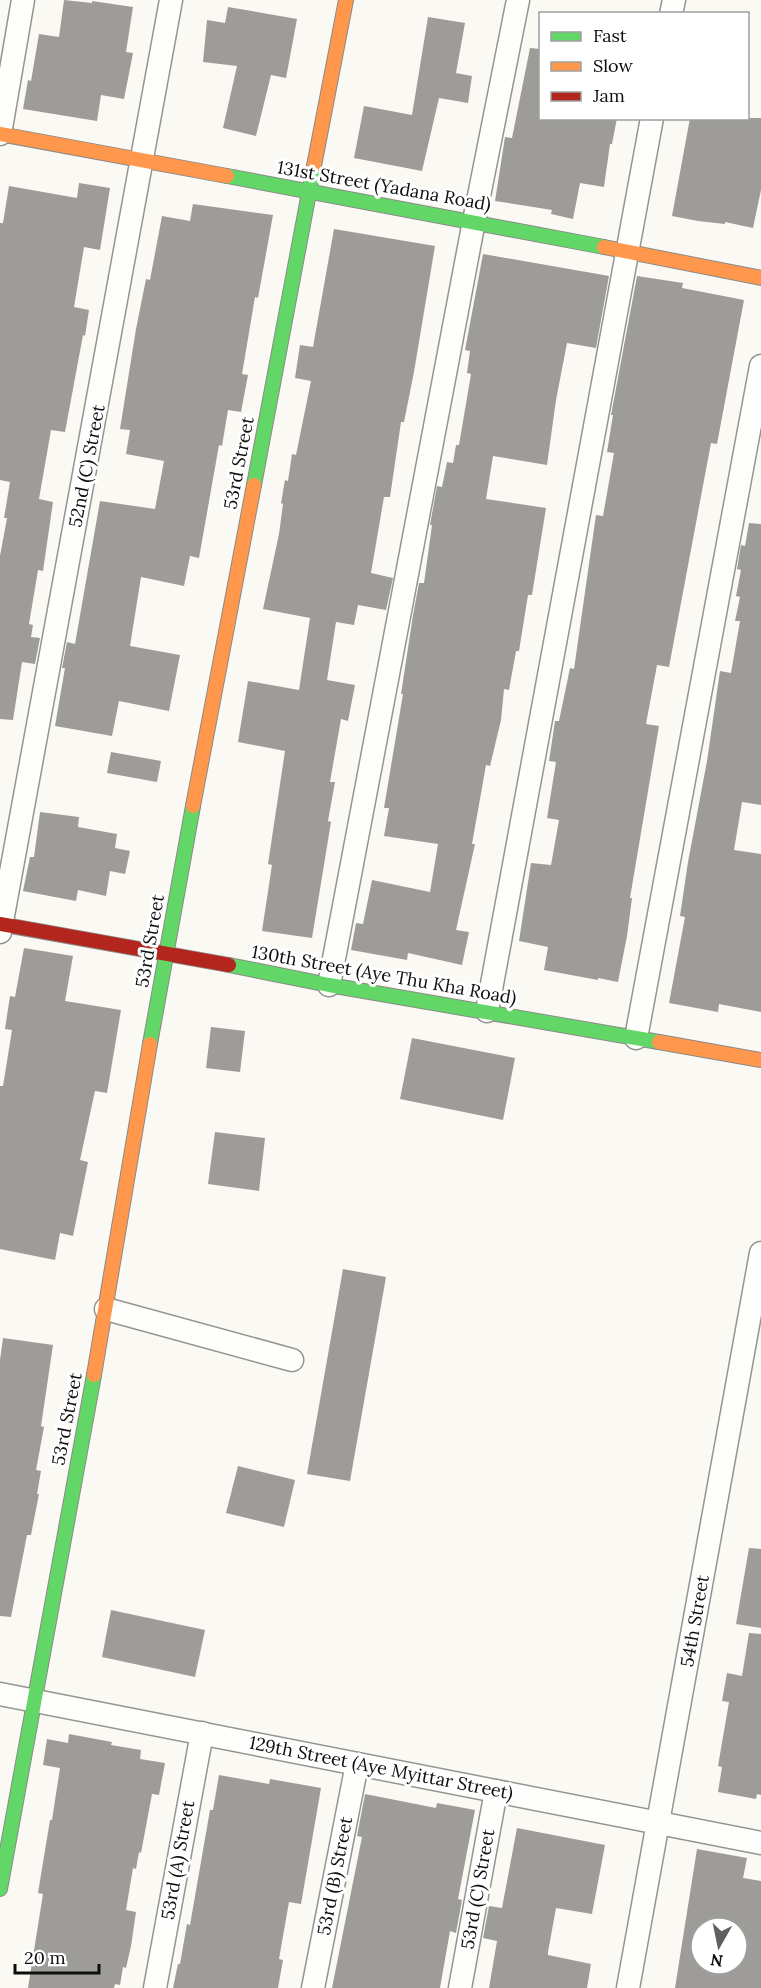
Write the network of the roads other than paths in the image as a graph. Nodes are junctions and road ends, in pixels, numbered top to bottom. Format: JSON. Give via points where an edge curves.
{"nodes":[{"id":1,"x":23,"y":0,"type":"edge"},
{"id":2,"x":171,"y":0,"type":"edge"},
{"id":3,"x":346,"y":0,"type":"edge"},
{"id":4,"x":518,"y":0,"type":"edge"},
{"id":5,"x":652,"y":120,"type":"edge"},
{"id":6,"x":0,"y":134,"type":"edge"},
{"id":7,"x":143,"y":161,"type":"junction"},
{"id":8,"x":308,"y":191,"type":"junction"},
{"id":9,"x":474,"y":221,"type":"junction"},
{"id":10,"x":629,"y":250,"type":"junction"},
{"id":11,"x":761,"y":278,"type":"edge"},
{"id":12,"x":761,"y":366,"type":"edge"},
{"id":13,"x":0,"y":927,"type":"edge"},
{"id":14,"x":165,"y":953,"type":"junction"},
{"id":15,"x":329,"y":985,"type":"junction"},
{"id":16,"x":488,"y":1011,"type":"junction"},
{"id":17,"x":636,"y":1038,"type":"junction"},
{"id":18,"x":761,"y":1060,"type":"edge"},
{"id":19,"x":761,"y":1254,"type":"edge"},
{"id":20,"x":106,"y":1309,"type":"junction"},
{"id":21,"x":292,"y":1359,"type":"dead end"},
{"id":22,"x":0,"y":1694,"type":"edge"},
{"id":23,"x":33,"y":1700,"type":"junction"},
{"id":24,"x":202,"y":1733,"type":"junction"},
{"id":25,"x":357,"y":1764,"type":"junction"},
{"id":26,"x":496,"y":1791,"type":"junction"},
{"id":27,"x":659,"y":1825,"type":"junction"},
{"id":28,"x":761,"y":1843,"type":"edge"},
{"id":29,"x":0,"y":1889,"type":"edge"},
{"id":30,"x":155,"y":1988,"type":"edge"},
{"id":31,"x":313,"y":1988,"type":"edge"},
{"id":32,"x":460,"y":1988,"type":"edge"},
{"id":33,"x":628,"y":1988,"type":"edge"}],
"edges":[{"from":1,"to":6,"type":"street"},
{"from":2,"to":7,"type":"street","name":"52nd (C) Street"},
{"from":3,"to":8,"type":"street","name":"53rd Street"},
{"from":4,"to":9,"type":"street"},
{"from":5,"to":10,"type":"street"},
{"from":6,"to":7,"type":"street","name":"131st Street (Yadana Road)"},
{"from":7,"to":8,"type":"street","name":"131st Street (Yadana Road)"},
{"from":7,"to":13,"type":"street","name":"52nd (C) Street"},
{"from":8,"to":9,"type":"street","name":"131st Street (Yadana Road)"},
{"from":8,"to":14,"type":"street","name":"53rd Street"},
{"from":9,"to":10,"type":"street","name":"131st Street (Yadana Road)"},
{"from":9,"to":15,"type":"street"},
{"from":10,"to":11,"type":"street","name":"131st Street (Yadana Road)"},
{"from":10,"to":16,"type":"street"},
{"from":12,"to":17,"type":"street"},
{"from":13,"to":14,"type":"street","name":"130th Street (Aye Thu Kha Road)"},
{"from":14,"to":15,"type":"street","name":"130th Street (Aye Thu Kha Road)"},
{"from":14,"to":20,"type":"street","name":"53rd Street"},
{"from":15,"to":16,"type":"street","name":"130th Street (Aye Thu Kha Road)"},
{"from":16,"to":17,"type":"street","name":"130th Street (Aye Thu Kha Road)"},
{"from":17,"to":18,"type":"street","name":"130th Street (Aye Thu Kha Road)"},
{"from":19,"to":27,"type":"street","name":"54th Street"},
{"from":20,"to":21,"type":"street"},
{"from":20,"to":23,"type":"street","name":"53rd Street"},
{"from":22,"to":23,"type":"street","name":"129th Street (Aye Myittar Street)"},
{"from":23,"to":24,"type":"street","name":"129th Street (Aye Myittar Street)"},
{"from":23,"to":29,"type":"street","name":"53rd Street"},
{"from":24,"to":25,"type":"street","name":"129th Street (Aye Myittar Street)"},
{"from":24,"to":30,"type":"street","name":"53rd (A) Street"},
{"from":25,"to":26,"type":"street","name":"129th Street (Aye Myittar Street)"},
{"from":25,"to":31,"type":"street","name":"53rd (B) Street"},
{"from":26,"to":27,"type":"street","name":"129th Street (Aye Myittar Street)"},
{"from":26,"to":32,"type":"street","name":"53rd (C) Street"},
{"from":27,"to":28,"type":"street","name":"129th Street (Aye Myittar Street)"},
{"from":27,"to":33,"type":"street","name":"54th Street"}]}
